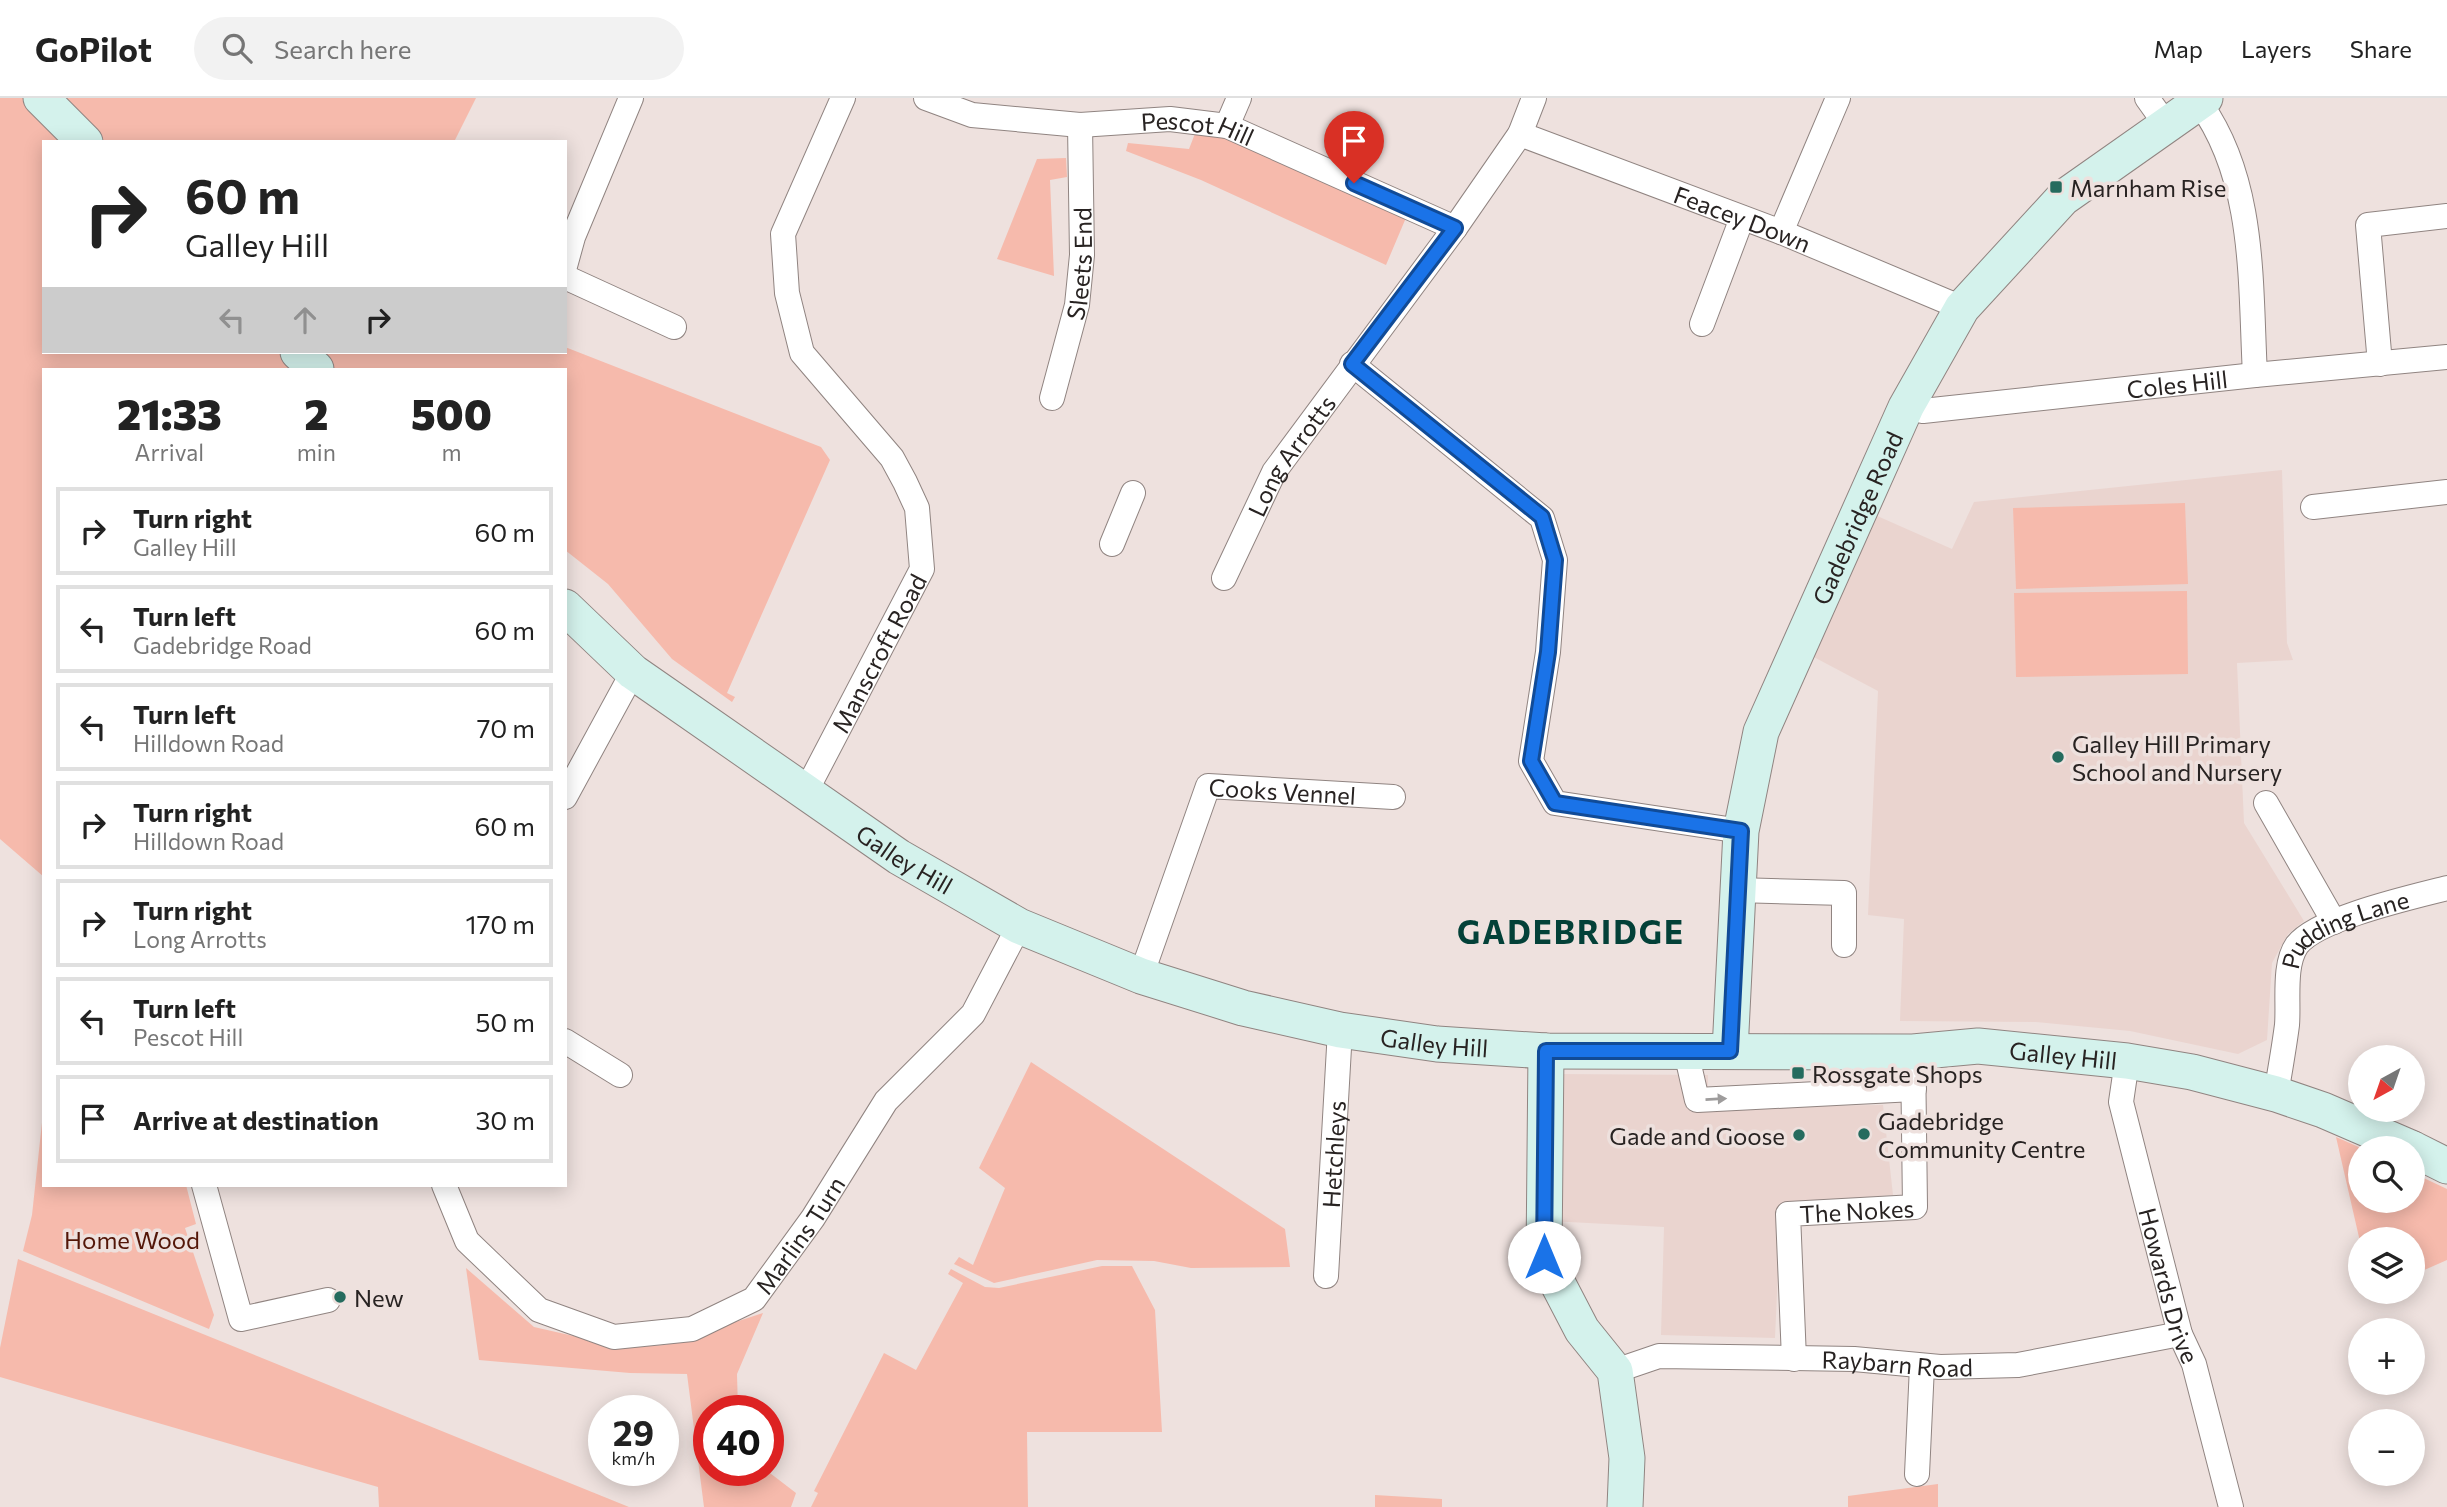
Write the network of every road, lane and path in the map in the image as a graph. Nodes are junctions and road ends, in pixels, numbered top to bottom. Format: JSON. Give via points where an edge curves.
{"nodes":[{"id":1,"x":41,"y":98,"type":"edge"},
{"id":2,"x":631,"y":98,"type":"edge"},
{"id":3,"x":842,"y":98,"type":"edge"},
{"id":4,"x":926,"y":98,"type":"edge"},
{"id":5,"x":1239,"y":98,"type":"edge"},
{"id":6,"x":1534,"y":98,"type":"edge"},
{"id":7,"x":1838,"y":98,"type":"edge"},
{"id":8,"x":2147,"y":98,"type":"edge"},
{"id":9,"x":2202,"y":100,"type":"edge"},
{"id":10,"x":1080,"y":125,"type":"junction"},
{"id":11,"x":1227,"y":126,"type":"junction"},
{"id":12,"x":2167,"y":126,"type":"junction"},
{"id":13,"x":1520,"y":134,"type":"junction"},
{"id":14,"x":83,"y":140,"type":"edge"},
{"id":15,"x":2447,"y":216,"type":"edge"},
{"id":16,"x":1742,"y":218,"type":"junction"},
{"id":17,"x":1455,"y":228,"type":"junction"},
{"id":18,"x":1781,"y":232,"type":"junction"},
{"id":19,"x":567,"y":258,"type":"edge"},
{"id":20,"x":567,"y":278,"type":"edge"},
{"id":21,"x":1962,"y":308,"type":"junction"},
{"id":22,"x":1702,"y":324,"type":"dead end"},
{"id":23,"x":674,"y":327,"type":"dead end"},
{"id":24,"x":300,"y":354,"type":"edge"},
{"id":25,"x":2447,"y":357,"type":"edge"},
{"id":26,"x":1352,"y":364,"type":"junction"},
{"id":27,"x":2380,"y":364,"type":"junction"},
{"id":28,"x":315,"y":368,"type":"edge"},
{"id":29,"x":2255,"y":374,"type":"junction"},
{"id":30,"x":1052,"y":398,"type":"dead end"},
{"id":31,"x":1906,"y":407,"type":"junction"},
{"id":32,"x":2447,"y":492,"type":"edge"},
{"id":33,"x":1133,"y":493,"type":"dead end"},
{"id":34,"x":2314,"y":507,"type":"dead end"},
{"id":35,"x":1112,"y":544,"type":"dead end"},
{"id":36,"x":1224,"y":578,"type":"dead end"},
{"id":37,"x":567,"y":609,"type":"edge"},
{"id":38,"x":633,"y":672,"type":"junction"},
{"id":39,"x":567,"y":793,"type":"edge"},
{"id":40,"x":805,"y":793,"type":"junction"},
{"id":41,"x":1393,"y":797,"type":"dead end"},
{"id":42,"x":2266,"y":803,"type":"dead end"},
{"id":43,"x":1741,"y":831,"type":"junction"},
{"id":44,"x":2447,"y":888,"type":"edge"},
{"id":45,"x":1736,"y":890,"type":"junction"},
{"id":46,"x":2334,"y":922,"type":"junction"},
{"id":47,"x":1019,"y":926,"type":"junction"},
{"id":48,"x":1844,"y":945,"type":"dead end"},
{"id":49,"x":1141,"y":976,"type":"junction"},
{"id":50,"x":1340,"y":1030,"type":"junction"},
{"id":51,"x":567,"y":1042,"type":"edge"},
{"id":52,"x":1546,"y":1051,"type":"junction"},
{"id":53,"x":1730,"y":1051,"type":"junction"},
{"id":54,"x":1686,"y":1052,"type":"junction"},
{"id":55,"x":1913,"y":1052,"type":"junction"},
{"id":56,"x":2127,"y":1061,"type":"junction"},
{"id":57,"x":620,"y":1075,"type":"dead end"},
{"id":58,"x":1914,"y":1090,"type":"junction"},
{"id":59,"x":2277,"y":1094,"type":"junction"},
{"id":60,"x":2382,"y":1136,"type":"edge"},
{"id":61,"x":2425,"y":1155,"type":"edge"},
{"id":62,"x":2447,"y":1166,"type":"edge"},
{"id":63,"x":205,"y":1187,"type":"edge"},
{"id":64,"x":444,"y":1187,"type":"edge"},
{"id":65,"x":1326,"y":1276,"type":"dead end"},
{"id":66,"x":328,"y":1300,"type":"dead end"},
{"id":67,"x":2180,"y":1334,"type":"junction"},
{"id":68,"x":1794,"y":1359,"type":"junction"},
{"id":69,"x":1922,"y":1366,"type":"junction"},
{"id":70,"x":1615,"y":1371,"type":"junction"},
{"id":71,"x":1917,"y":1474,"type":"dead end"},
{"id":72,"x":1625,"y":1507,"type":"edge"},
{"id":73,"x":2231,"y":1507,"type":"edge"}],
"edges":[{"from":1,"to":14,"type":"street"},
{"from":2,"to":19,"type":"street"},
{"from":3,"to":40,"type":"street","name":"Manscroft Road","via":[[783,234],[787,293],[802,353],[892,458],[905,482],[917,508],[922,569]]},
{"from":4,"to":10,"type":"street","name":"Pescot Hill","via":[[972,115]]},
{"from":5,"to":11,"type":"street"},
{"from":6,"to":13,"type":"street","name":"Long Arrotts"},
{"from":7,"to":18,"type":"street"},
{"from":8,"to":12,"type":"street"},
{"from":9,"to":12,"type":"street","name":"Gadebridge Road"},
{"from":9,"to":29,"type":"street","via":[[2234,169],[2246,227]]},
{"from":10,"to":11,"type":"street","name":"Pescot Hill","via":[[1170,119]]},
{"from":10,"to":30,"type":"street","name":"Sleets End","via":[[1083,256],[1077,305]]},
{"from":11,"to":17,"type":"street","name":"Pescot Hill"},
{"from":12,"to":21,"type":"street","name":"Gadebridge Road","via":[[2063,198]]},
{"from":13,"to":16,"type":"street","name":"Feacey Down"},
{"from":13,"to":17,"type":"street","name":"Long Arrotts"},
{"from":15,"to":27,"type":"street","via":[[2368,225]]},
{"from":16,"to":18,"type":"street","name":"Feacey Down"},
{"from":16,"to":22,"type":"street"},
{"from":17,"to":26,"type":"street","name":"Long Arrotts"},
{"from":18,"to":21,"type":"street","name":"Feacey Down"},
{"from":20,"to":23,"type":"street"},
{"from":21,"to":31,"type":"street","name":"Gadebridge Road"},
{"from":24,"to":28,"type":"street"},
{"from":25,"to":27,"type":"street","name":"Coles Hill"},
{"from":26,"to":36,"type":"street","name":"Long Arrotts","via":[[1274,472]]},
{"from":26,"to":43,"type":"street","via":[[1542,517],[1555,560],[1548,652],[1531,761],[1555,803]]},
{"from":27,"to":29,"type":"street","name":"Coles Hill"},
{"from":29,"to":31,"type":"street","name":"Coles Hill","via":[[1923,411]]},
{"from":31,"to":43,"type":"street","name":"Gadebridge Road","via":[[1761,732]]},
{"from":32,"to":34,"type":"street"},
{"from":33,"to":35,"type":"street"},
{"from":37,"to":38,"type":"street","name":"Galley Hill"},
{"from":38,"to":39,"type":"street"},
{"from":38,"to":40,"type":"street","name":"Galley Hill"},
{"from":40,"to":47,"type":"street","name":"Galley Hill","via":[[899,857]]},
{"from":41,"to":49,"type":"street","name":"Cooks Vennel","via":[[1208,786]]},
{"from":42,"to":46,"type":"street"},
{"from":43,"to":45,"type":"street","name":"Gadebridge Road"},
{"from":44,"to":46,"type":"street","name":"Pudding Lane"},
{"from":45,"to":48,"type":"street","via":[[1844,893]]},
{"from":45,"to":53,"type":"street","name":"Gadebridge Road"},
{"from":46,"to":59,"type":"street","name":"Pudding Lane","via":[[2313,931],[2297,946],[2290,964]]},
{"from":47,"to":49,"type":"street","name":"Galley Hill"},
{"from":47,"to":64,"type":"street","name":"Marlins Turn","via":[[973,1014],[886,1101],[813,1218],[754,1299],[692,1329],[614,1337],[539,1310],[467,1241]]},
{"from":49,"to":50,"type":"street","name":"Galley Hill","via":[[1243,1008]]},
{"from":50,"to":52,"type":"street","name":"Galley Hill","via":[[1437,1044]]},
{"from":50,"to":65,"type":"street","name":"Hetchleys"},
{"from":51,"to":57,"type":"street"},
{"from":52,"to":54,"type":"street","name":"Galley Hill"},
{"from":52,"to":70,"type":"street","via":[[1544,1257],[1581,1330]]},
{"from":53,"to":54,"type":"street","name":"Galley Hill"},
{"from":53,"to":55,"type":"street","name":"Galley Hill"},
{"from":54,"to":58,"type":"street","one_way":true,"via":[[1697,1100]]},
{"from":55,"to":56,"type":"street","name":"Galley Hill","via":[[1978,1046]]},
{"from":55,"to":58,"type":"street","name":"The Nokes"},
{"from":56,"to":59,"type":"street","name":"Galley Hill"},
{"from":56,"to":67,"type":"street","name":"Howards Drive","via":[[2120,1102]]},
{"from":58,"to":68,"type":"street","name":"The Nokes","via":[[1915,1207],[1788,1214]]},
{"from":59,"to":60,"type":"street","name":"Galley Hill"},
{"from":61,"to":62,"type":"street","name":"Galley Hill"},
{"from":63,"to":66,"type":"street","via":[[242,1319]]},
{"from":67,"to":69,"type":"street","name":"Raybarn Road","via":[[2018,1365]]},
{"from":67,"to":73,"type":"street","name":"Howards Drive","via":[[2194,1364]]},
{"from":68,"to":69,"type":"street","name":"Raybarn Road"},
{"from":68,"to":70,"type":"street","name":"Raybarn Road","via":[[1659,1356]]},
{"from":69,"to":71,"type":"street"},
{"from":70,"to":72,"type":"street","via":[[1627,1458]]}]}
